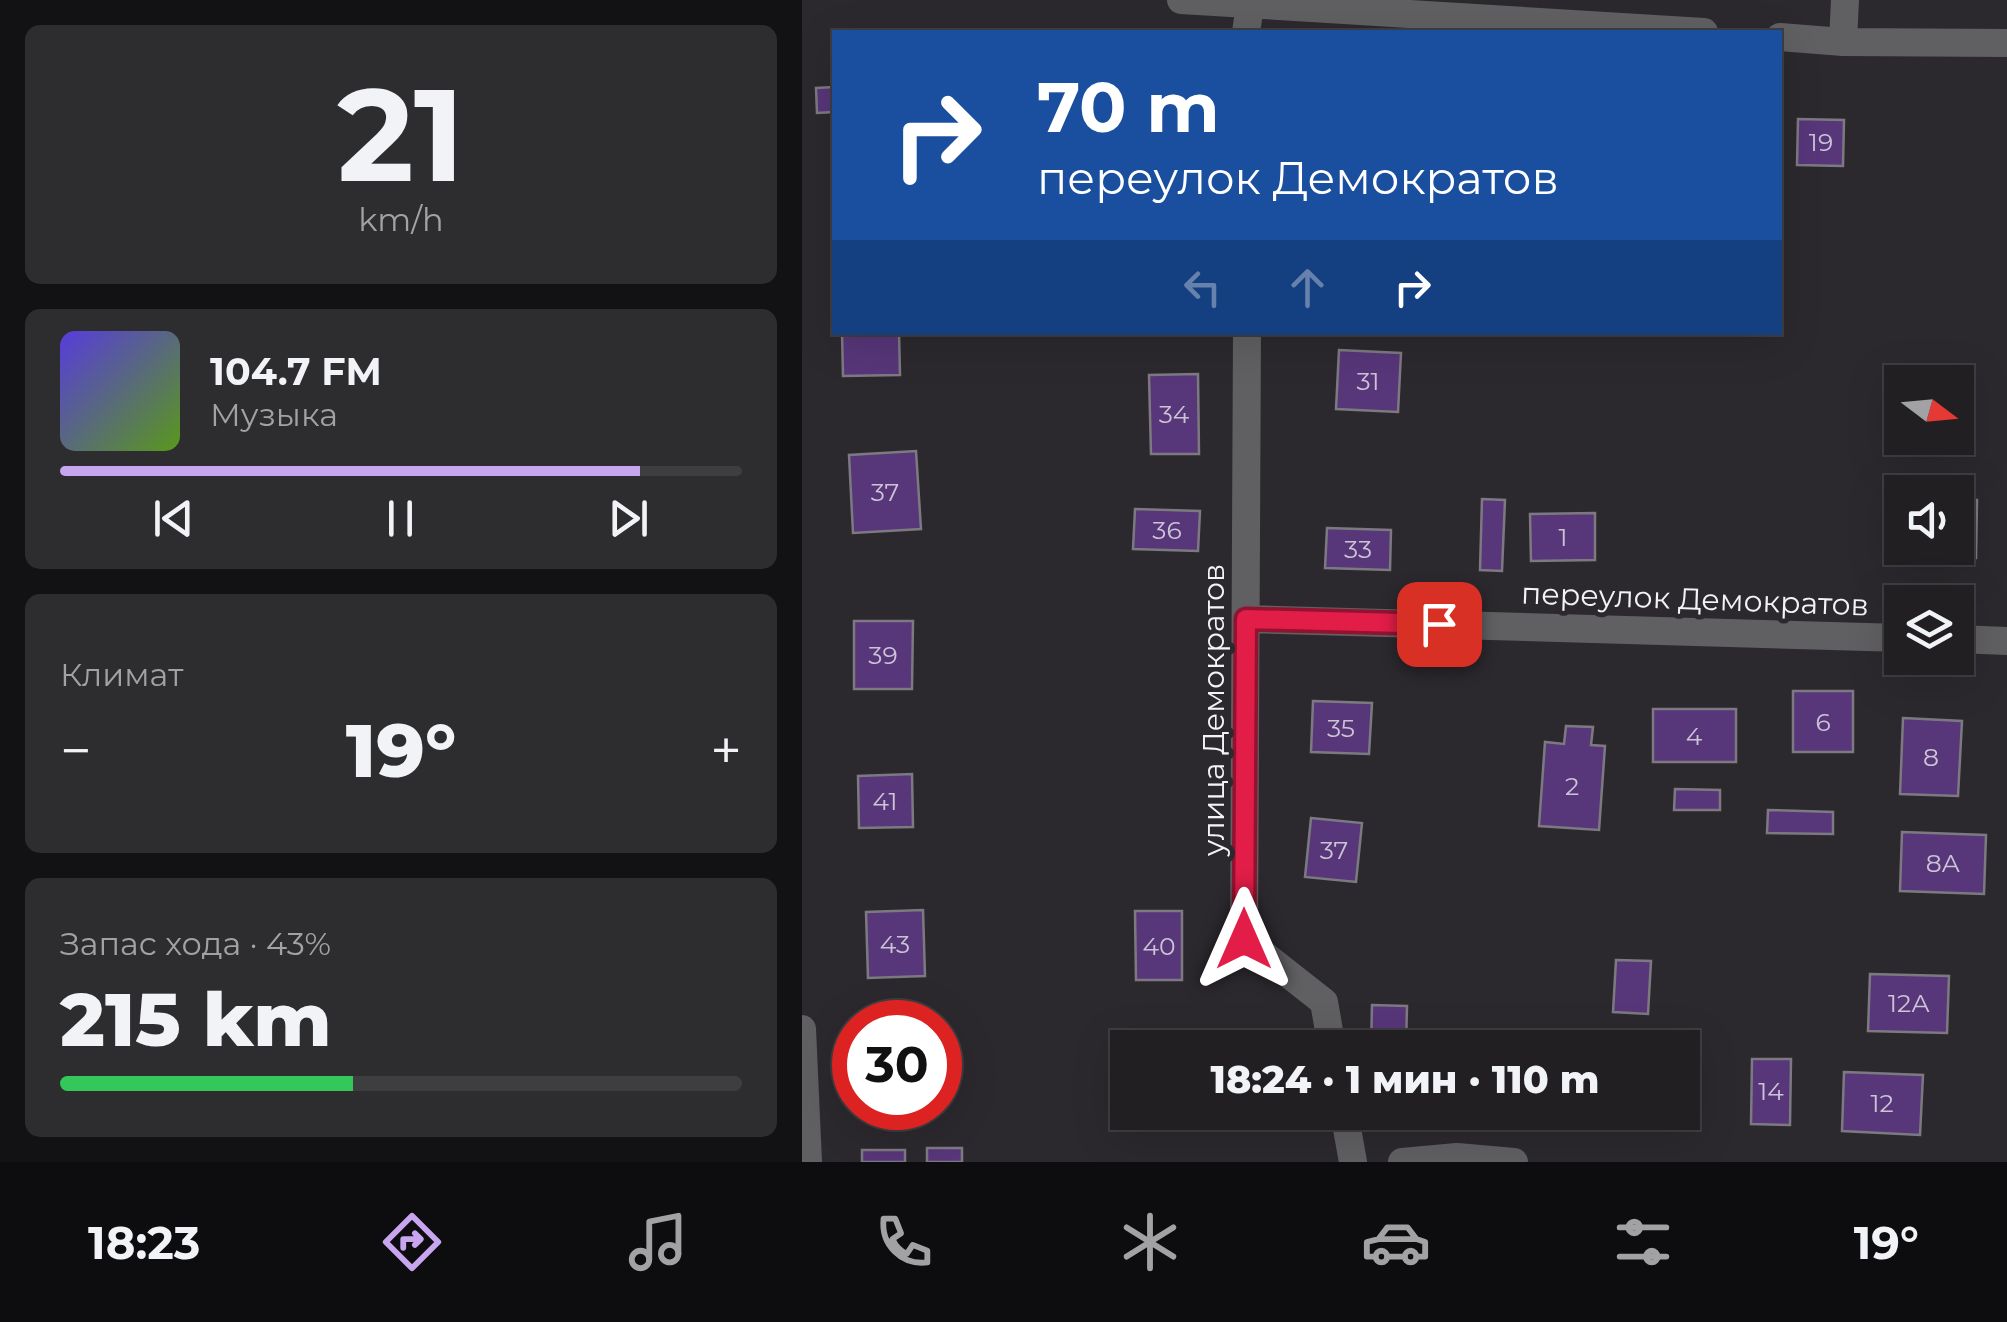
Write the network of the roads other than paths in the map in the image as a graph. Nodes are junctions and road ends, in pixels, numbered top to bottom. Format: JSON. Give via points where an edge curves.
{"nodes":[{"id":1,"x":1182,"y":0,"type":"edge"},
{"id":2,"x":1844,"y":0,"type":"edge"},
{"id":3,"x":1251,"y":2,"type":"edge"},
{"id":4,"x":1246,"y":30,"type":"edge"},
{"id":5,"x":1674,"y":30,"type":"edge"},
{"id":6,"x":1782,"y":38,"type":"edge"},
{"id":7,"x":1843,"y":42,"type":"junction"},
{"id":8,"x":2006,"y":43,"type":"edge"},
{"id":9,"x":1247,"y":335,"type":"edge"},
{"id":10,"x":1246,"y":619,"type":"junction"},
{"id":11,"x":1884,"y":637,"type":"edge"},
{"id":12,"x":1974,"y":640,"type":"edge"},
{"id":13,"x":2006,"y":641,"type":"edge"},
{"id":14,"x":802,"y":1030,"type":"edge"},
{"id":15,"x":1329,"y":1030,"type":"edge"},
{"id":16,"x":1347,"y":1130,"type":"edge"},
{"id":17,"x":808,"y":1162,"type":"edge"},
{"id":18,"x":1353,"y":1162,"type":"edge"},
{"id":19,"x":1402,"y":1162,"type":"edge"},
{"id":20,"x":1514,"y":1162,"type":"edge"}],
"edges":[{"from":1,"to":3,"type":"street"},
{"from":2,"to":7,"type":"street"},
{"from":3,"to":4,"type":"street"},
{"from":3,"to":5,"type":"street"},
{"from":6,"to":7,"type":"street"},
{"from":7,"to":8,"type":"street"},
{"from":9,"to":10,"type":"street","name":"улица Демократов"},
{"from":10,"to":11,"type":"street","name":"переулок Демократов"},
{"from":10,"to":15,"type":"street","name":"улица Демократов","via":[[1244,939],[1324,1002]]},
{"from":12,"to":13,"type":"street"},
{"from":14,"to":17,"type":"street"},
{"from":16,"to":18,"type":"street"},
{"from":19,"to":20,"type":"street"}]}
